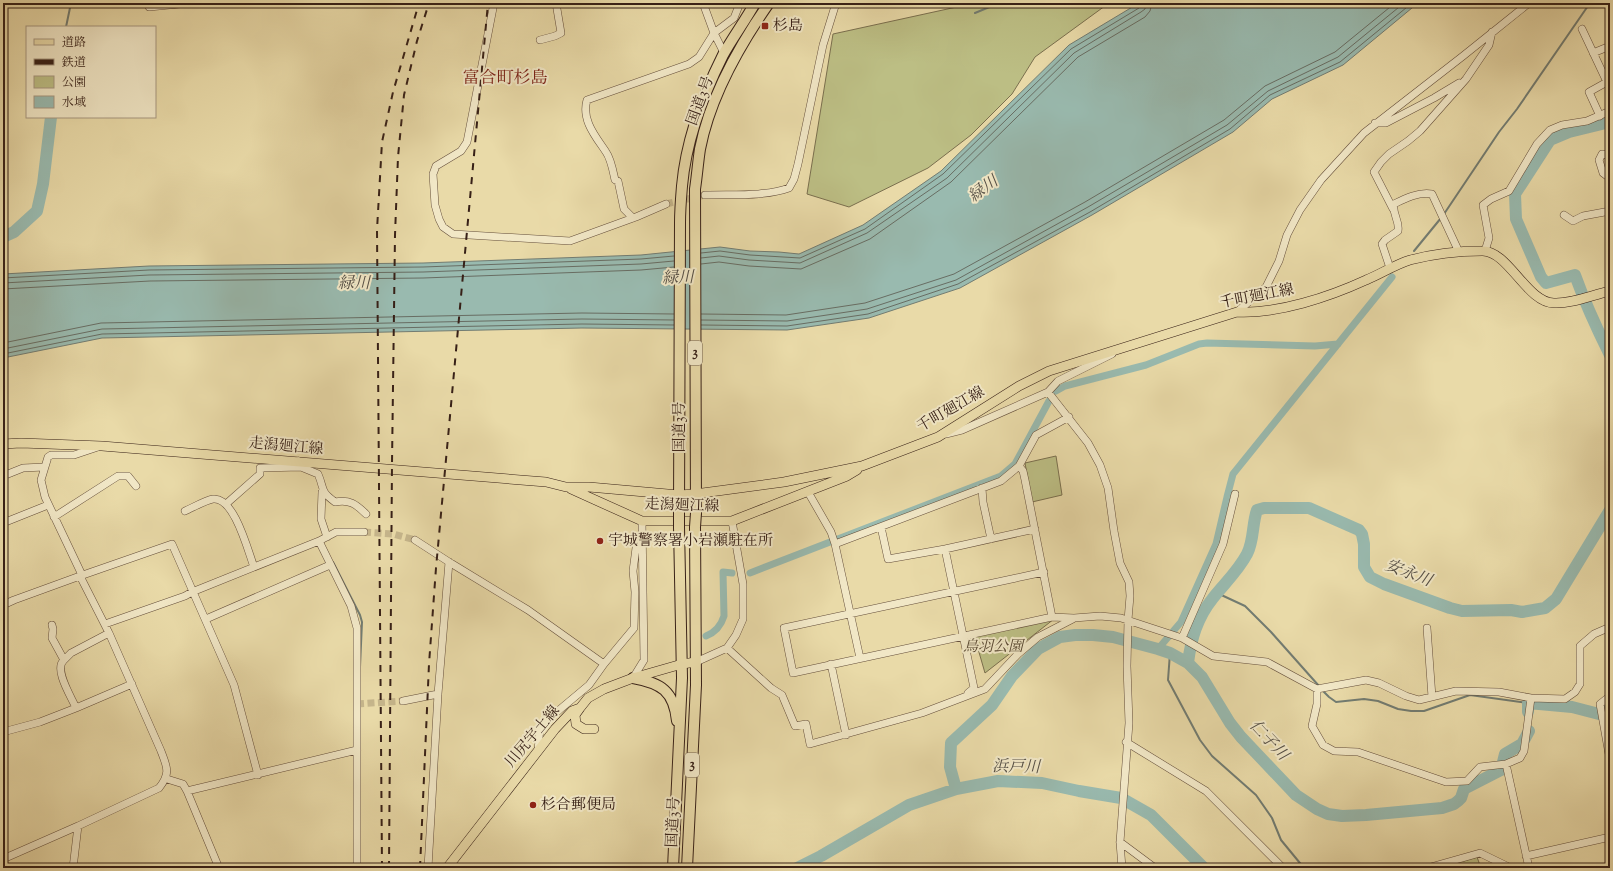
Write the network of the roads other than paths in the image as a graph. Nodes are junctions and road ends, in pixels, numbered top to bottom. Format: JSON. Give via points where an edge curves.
{"nodes":[{"id":1,"x":148,"y":3,"type":"edge"},
{"id":2,"x":190,"y":3,"type":"edge"},
{"id":3,"x":494,"y":3,"type":"edge"},
{"id":4,"x":556,"y":3,"type":"edge"},
{"id":5,"x":703,"y":3,"type":"edge"},
{"id":6,"x":740,"y":3,"type":"edge"},
{"id":7,"x":755,"y":3,"type":"edge"},
{"id":8,"x":768,"y":3,"type":"edge"},
{"id":9,"x":836,"y":3,"type":"edge"},
{"id":10,"x":1528,"y":3,"type":"edge"},
{"id":11,"x":1582,"y":29,"type":"dead end"},
{"id":12,"x":1492,"y":32,"type":"junction"},
{"id":13,"x":714,"y":33,"type":"junction"},
{"id":14,"x":540,"y":40,"type":"dead end"},
{"id":15,"x":1610,"y":46,"type":"edge"},
{"id":16,"x":724,"y":53,"type":"junction"},
{"id":17,"x":1593,"y":53,"type":"junction"},
{"id":18,"x":1466,"y":79,"type":"junction"},
{"id":19,"x":1610,"y":111,"type":"edge"},
{"id":20,"x":1600,"y":116,"type":"junction"},
{"id":21,"x":1375,"y":123,"type":"junction"},
{"id":22,"x":1610,"y":155,"type":"edge"},
{"id":23,"x":1610,"y":176,"type":"edge"},
{"id":24,"x":705,"y":195,"type":"tunnel mouth"},
{"id":25,"x":666,"y":204,"type":"tunnel mouth"},
{"id":26,"x":1393,"y":209,"type":"junction"},
{"id":27,"x":1610,"y":211,"type":"edge"},
{"id":28,"x":1564,"y":215,"type":"dead end"},
{"id":29,"x":633,"y":218,"type":"junction"},
{"id":30,"x":1485,"y":250,"type":"junction"},
{"id":31,"x":1459,"y":252,"type":"junction"},
{"id":32,"x":1390,"y":268,"type":"junction"},
{"id":33,"x":1610,"y":291,"type":"edge"},
{"id":34,"x":1237,"y":312,"type":"junction"},
{"id":35,"x":1122,"y":348,"type":"junction"},
{"id":36,"x":1048,"y":392,"type":"junction"},
{"id":37,"x":1069,"y":417,"type":"junction"},
{"id":38,"x":938,"y":437,"type":"junction"},
{"id":39,"x":3,"y":444,"type":"edge"},
{"id":40,"x":102,"y":446,"type":"junction"},
{"id":41,"x":300,"y":464,"type":"junction"},
{"id":42,"x":862,"y":466,"type":"junction"},
{"id":43,"x":1019,"y":466,"type":"junction"},
{"id":44,"x":44,"y":467,"type":"junction"},
{"id":45,"x":3,"y":476,"type":"edge"},
{"id":46,"x":136,"y":486,"type":"dead end"},
{"id":47,"x":566,"y":487,"type":"junction"},
{"id":48,"x":982,"y":488,"type":"junction"},
{"id":49,"x":679,"y":490,"type":"junction"},
{"id":50,"x":695,"y":490,"type":"junction"},
{"id":51,"x":322,"y":492,"type":"junction"},
{"id":52,"x":808,"y":492,"type":"junction"},
{"id":53,"x":1235,"y":494,"type":"dead end"},
{"id":54,"x":226,"y":504,"type":"junction"},
{"id":55,"x":48,"y":505,"type":"junction"},
{"id":56,"x":185,"y":511,"type":"dead end"},
{"id":57,"x":366,"y":514,"type":"dead end"},
{"id":58,"x":54,"y":517,"type":"junction"},
{"id":59,"x":642,"y":521,"type":"junction"},
{"id":60,"x":732,"y":521,"type":"junction"},
{"id":61,"x":3,"y":523,"type":"edge"},
{"id":62,"x":881,"y":527,"type":"junction"},
{"id":63,"x":1035,"y":529,"type":"junction"},
{"id":64,"x":364,"y":532,"type":"tunnel mouth"},
{"id":65,"x":327,"y":537,"type":"junction"},
{"id":66,"x":991,"y":539,"type":"junction"},
{"id":67,"x":416,"y":540,"type":"tunnel mouth"},
{"id":68,"x":642,"y":540,"type":"junction"},
{"id":69,"x":319,"y":541,"type":"junction"},
{"id":70,"x":835,"y":544,"type":"junction"},
{"id":71,"x":945,"y":549,"type":"junction"},
{"id":72,"x":449,"y":562,"type":"junction"},
{"id":73,"x":330,"y":565,"type":"junction"},
{"id":74,"x":254,"y":567,"type":"junction"},
{"id":75,"x":1044,"y":572,"type":"junction"},
{"id":76,"x":81,"y":575,"type":"junction"},
{"id":77,"x":954,"y":591,"type":"junction"},
{"id":78,"x":192,"y":592,"type":"junction"},
{"id":79,"x":3,"y":605,"type":"edge"},
{"id":80,"x":850,"y":614,"type":"junction"},
{"id":81,"x":1052,"y":617,"type":"junction"},
{"id":82,"x":206,"y":618,"type":"junction"},
{"id":83,"x":1074,"y":618,"type":"junction"},
{"id":84,"x":1128,"y":620,"type":"junction"},
{"id":85,"x":105,"y":624,"type":"junction"},
{"id":86,"x":52,"y":626,"type":"dead end"},
{"id":87,"x":1610,"y":627,"type":"edge"},
{"id":88,"x":1427,"y":628,"type":"dead end"},
{"id":89,"x":109,"y":633,"type":"junction"},
{"id":90,"x":963,"y":636,"type":"junction"},
{"id":91,"x":1182,"y":638,"type":"junction"},
{"id":92,"x":727,"y":648,"type":"junction"},
{"id":93,"x":860,"y":658,"type":"junction"},
{"id":94,"x":64,"y":660,"type":"junction"},
{"id":95,"x":696,"y":662,"type":"junction"},
{"id":96,"x":604,"y":664,"type":"junction"},
{"id":97,"x":682,"y":664,"type":"junction"},
{"id":98,"x":831,"y":664,"type":"junction"},
{"id":99,"x":633,"y":678,"type":"junction"},
{"id":100,"x":132,"y":684,"type":"junction"},
{"id":101,"x":1317,"y":689,"type":"junction"},
{"id":102,"x":438,"y":694,"type":"junction"},
{"id":103,"x":1610,"y":696,"type":"edge"},
{"id":104,"x":963,"y":697,"type":"junction"},
{"id":105,"x":1432,"y":697,"type":"junction"},
{"id":106,"x":1531,"y":698,"type":"junction"},
{"id":107,"x":403,"y":701,"type":"tunnel mouth"},
{"id":108,"x":76,"y":708,"type":"junction"},
{"id":109,"x":580,"y":708,"type":"junction"},
{"id":110,"x":594,"y":729,"type":"dead end"},
{"id":111,"x":3,"y":732,"type":"edge"},
{"id":112,"x":846,"y":735,"type":"junction"},
{"id":113,"x":680,"y":739,"type":"junction"},
{"id":114,"x":1126,"y":742,"type":"junction"},
{"id":115,"x":357,"y":750,"type":"junction"},
{"id":116,"x":538,"y":751,"type":"junction"},
{"id":117,"x":1610,"y":760,"type":"edge"},
{"id":118,"x":1506,"y":764,"type":"junction"},
{"id":119,"x":258,"y":775,"type":"junction"},
{"id":120,"x":167,"y":779,"type":"junction"},
{"id":121,"x":187,"y":791,"type":"junction"},
{"id":122,"x":78,"y":826,"type":"junction"},
{"id":123,"x":1610,"y":837,"type":"edge"},
{"id":124,"x":1120,"y":842,"type":"junction"},
{"id":125,"x":1526,"y":856,"type":"junction"},
{"id":126,"x":3,"y":859,"type":"edge"},
{"id":127,"x":73,"y":868,"type":"edge"},
{"id":128,"x":219,"y":868,"type":"edge"},
{"id":129,"x":357,"y":868,"type":"edge"},
{"id":130,"x":428,"y":868,"type":"edge"},
{"id":131,"x":447,"y":868,"type":"edge"},
{"id":132,"x":673,"y":868,"type":"edge"},
{"id":133,"x":687,"y":868,"type":"edge"},
{"id":134,"x":1122,"y":868,"type":"edge"},
{"id":135,"x":1155,"y":868,"type":"edge"},
{"id":136,"x":1283,"y":868,"type":"edge"},
{"id":137,"x":1427,"y":868,"type":"edge"},
{"id":138,"x":1511,"y":868,"type":"edge"},
{"id":139,"x":1528,"y":868,"type":"edge"}],
"edges":[{"from":1,"to":2,"type":"street","via":[[149,7]]},
{"from":3,"to":29,"type":"street","via":[[467,142],[461,151],[436,166],[433,174],[435,205],[443,227],[453,234],[570,241]]},
{"from":4,"to":14,"type":"street","via":[[561,33]]},
{"from":5,"to":13,"type":"street"},
{"from":6,"to":13,"type":"street","via":[[734,18]]},
{"from":7,"to":16,"type":"highway","name":"国道3号","number":"3"},
{"from":8,"to":50,"type":"highway","name":"国道3号","number":"3","via":[[720,87],[701,148],[695,189]]},
{"from":9,"to":24,"type":"street","via":[[823,45],[794,180],[789,188],[751,194]]},
{"from":10,"to":12,"type":"street"},
{"from":11,"to":17,"type":"street"},
{"from":12,"to":18,"type":"street","via":[[1489,45]]},
{"from":12,"to":21,"type":"street"},
{"from":13,"to":16,"type":"street"},
{"from":13,"to":29,"type":"street","via":[[699,57],[689,64],[586,100],[585,112],[592,132],[607,153],[615,180],[618,181],[624,209]]},
{"from":15,"to":17,"type":"street"},
{"from":16,"to":49,"type":"highway","name":"国道3号","number":"3","via":[[699,112],[689,144],[682,185]]},
{"from":17,"to":20,"type":"street","via":[[1607,82],[1589,92]]},
{"from":18,"to":21,"type":"street","via":[[1386,123]]},
{"from":18,"to":26,"type":"street","via":[[1420,131],[1389,154],[1374,172]]},
{"from":19,"to":20,"type":"street"},
{"from":20,"to":30,"type":"street","via":[[1550,130],[1537,144],[1509,191],[1482,205],[1489,238]]},
{"from":21,"to":34,"type":"street","via":[[1321,180],[1300,210],[1287,235],[1279,261],[1266,287]]},
{"from":22,"to":23,"type":"street","via":[[1602,154],[1599,160],[1603,173]]},
{"from":25,"to":29,"type":"street"},
{"from":26,"to":31,"type":"street","via":[[1394,204],[1409,197],[1432,194]]},
{"from":26,"to":32,"type":"street","via":[[1399,226],[1398,231],[1382,244]]},
{"from":27,"to":28,"type":"street","via":[[1583,216],[1573,221]]},
{"from":30,"to":31,"type":"main road","name":"千町廻江線"},
{"from":30,"to":33,"type":"main road","via":[[1503,261],[1542,300],[1553,303],[1573,301]]},
{"from":31,"to":32,"type":"main road","name":"千町廻江線","via":[[1410,260]]},
{"from":32,"to":34,"type":"main road","name":"千町廻江線","via":[[1367,280],[1319,298],[1285,307],[1249,313]]},
{"from":34,"to":35,"type":"main road","name":"千町廻江線"},
{"from":35,"to":36,"type":"street","via":[[1058,381]]},
{"from":35,"to":38,"type":"main road","name":"千町廻江線","via":[[1049,371]]},
{"from":36,"to":37,"type":"street"},
{"from":36,"to":38,"type":"street","via":[[962,430]]},
{"from":37,"to":43,"type":"street","via":[[1036,435]]},
{"from":37,"to":84,"type":"street","via":[[1088,442],[1108,488],[1120,563],[1129,582]]},
{"from":38,"to":42,"type":"main road","name":"千町廻江線"},
{"from":39,"to":40,"type":"main road","name":"走潟廻江線"},
{"from":40,"to":41,"type":"main road","name":"走潟廻江線"},
{"from":40,"to":44,"type":"street","via":[[74,455],[51,455]]},
{"from":41,"to":47,"type":"main road","name":"走潟廻江線","via":[[546,482]]},
{"from":41,"to":51,"type":"street","via":[[318,474]]},
{"from":41,"to":54,"type":"street","via":[[260,468],[260,474],[254,481]]},
{"from":42,"to":50,"type":"main road","name":"千町廻江線","via":[[784,482]]},
{"from":42,"to":52,"type":"main road","name":"千町廻江線","via":[[847,476]]},
{"from":43,"to":48,"type":"street","via":[[1001,481]]},
{"from":43,"to":63,"type":"street","via":[[1023,471]]},
{"from":44,"to":45,"type":"street","via":[[23,468]]},
{"from":44,"to":55,"type":"street","via":[[41,480]]},
{"from":46,"to":58,"type":"street","via":[[128,476],[118,476]]},
{"from":47,"to":49,"type":"main road","name":"走潟廻江線"},
{"from":47,"to":59,"type":"main road","name":"走潟廻江線"},
{"from":48,"to":62,"type":"street"},
{"from":48,"to":66,"type":"street"},
{"from":49,"to":50,"type":"main road","name":"走潟廻江線"},
{"from":49,"to":97,"type":"highway","name":"国道3号","number":"3","bridge":true},
{"from":50,"to":95,"type":"highway","name":"国道3号","number":"3","bridge":true},
{"from":51,"to":57,"type":"street","via":[[335,502],[344,500],[358,506]]},
{"from":51,"to":65,"type":"street","via":[[321,519]]},
{"from":52,"to":60,"type":"main road","name":"千町廻江線"},
{"from":52,"to":70,"type":"street"},
{"from":53,"to":91,"type":"street","via":[[1223,544]]},
{"from":54,"to":56,"type":"street","via":[[214,499]]},
{"from":54,"to":74,"type":"street","via":[[233,513]]},
{"from":55,"to":58,"type":"street"},
{"from":55,"to":61,"type":"street"},
{"from":58,"to":76,"type":"street"},
{"from":59,"to":60,"type":"main road","name":"走潟廻江線"},
{"from":59,"to":68,"type":"street"},
{"from":60,"to":92,"type":"street","via":[[743,584],[744,610],[736,635]]},
{"from":62,"to":70,"type":"street"},
{"from":62,"to":71,"type":"street","via":[[888,559]]},
{"from":63,"to":66,"type":"street"},
{"from":63,"to":75,"type":"street"},
{"from":64,"to":65,"type":"street","via":[[336,532]]},
{"from":65,"to":69,"type":"street"},
{"from":66,"to":71,"type":"street"},
{"from":67,"to":72,"type":"street"},
{"from":68,"to":96,"type":"street","via":[[636,548],[633,571],[634,628]]},
{"from":68,"to":99,"type":"street","via":[[644,660]]},
{"from":69,"to":73,"type":"street"},
{"from":69,"to":74,"type":"street"},
{"from":70,"to":80,"type":"street"},
{"from":71,"to":77,"type":"street"},
{"from":72,"to":96,"type":"street","via":[[528,610]]},
{"from":72,"to":102,"type":"street"},
{"from":73,"to":82,"type":"street"},
{"from":73,"to":115,"type":"street","via":[[351,606],[357,628]]},
{"from":74,"to":78,"type":"street"},
{"from":75,"to":77,"type":"street"},
{"from":75,"to":81,"type":"street"},
{"from":76,"to":78,"type":"street","via":[[172,544]]},
{"from":76,"to":79,"type":"street"},
{"from":76,"to":85,"type":"street"},
{"from":77,"to":80,"type":"street"},
{"from":77,"to":90,"type":"street"},
{"from":78,"to":82,"type":"street"},
{"from":78,"to":85,"type":"street"},
{"from":80,"to":93,"type":"street"},
{"from":80,"to":98,"type":"street","via":[[784,628],[793,673]]},
{"from":81,"to":83,"type":"street"},
{"from":81,"to":90,"type":"street"},
{"from":82,"to":119,"type":"street","via":[[238,696]]},
{"from":83,"to":84,"type":"street","via":[[1100,616]]},
{"from":83,"to":104,"type":"street","via":[[1038,637],[985,689]]},
{"from":84,"to":91,"type":"street"},
{"from":84,"to":114,"type":"street","via":[[1129,723]]},
{"from":85,"to":89,"type":"street"},
{"from":86,"to":94,"type":"street","via":[[52,638]]},
{"from":87,"to":106,"type":"street","via":[[1594,634],[1580,646],[1580,684],[1575,692],[1565,699]]},
{"from":88,"to":105,"type":"street"},
{"from":89,"to":94,"type":"street","via":[[71,653]]},
{"from":89,"to":100,"type":"street"},
{"from":90,"to":93,"type":"street"},
{"from":90,"to":104,"type":"street","via":[[974,688]]},
{"from":91,"to":101,"type":"street","via":[[1213,656],[1267,662]]},
{"from":92,"to":95,"type":"street"},
{"from":92,"to":112,"type":"street","via":[[782,695],[795,726],[806,724],[810,744]]},
{"from":93,"to":98,"type":"street"},
{"from":94,"to":108,"type":"street","via":[[60,669]]},
{"from":95,"to":97,"type":"main road","name":"川尻宇土線"},
{"from":95,"to":133,"type":"highway","name":"国道3号","number":"3"},
{"from":96,"to":116,"type":"street","via":[[589,686],[540,726]]},
{"from":97,"to":99,"type":"main road","name":"川尻宇土線"},
{"from":97,"to":113,"type":"highway","name":"国道3号","number":"3"},
{"from":98,"to":112,"type":"street"},
{"from":99,"to":109,"type":"main road","name":"川尻宇土線","via":[[588,698]]},
{"from":99,"to":113,"type":"highway","via":[[656,683],[673,701]]},
{"from":100,"to":108,"type":"street"},
{"from":100,"to":120,"type":"street","via":[[168,768]]},
{"from":101,"to":105,"type":"street","via":[[1366,680],[1419,700]]},
{"from":101,"to":118,"type":"street","via":[[1317,704],[1312,726],[1323,744],[1334,751],[1358,752],[1446,782],[1467,781],[1480,767]]},
{"from":102,"to":107,"type":"street"},
{"from":102,"to":130,"type":"street"},
{"from":103,"to":117,"type":"street","via":[[1600,704]]},
{"from":104,"to":112,"type":"street","via":[[922,713]]},
{"from":105,"to":106,"type":"street","via":[[1456,691],[1499,692]]},
{"from":106,"to":118,"type":"street","via":[[1524,751],[1520,758]]},
{"from":108,"to":111,"type":"street","via":[[40,722]]},
{"from":109,"to":110,"type":"main road","via":[[575,714],[576,724],[584,730]]},
{"from":109,"to":116,"type":"main road","name":"川尻宇土線","via":[[572,711]]},
{"from":113,"to":132,"type":"highway","name":"国道3号","number":"3"},
{"from":114,"to":124,"type":"street"},
{"from":114,"to":136,"type":"street","via":[[1206,791]]},
{"from":115,"to":119,"type":"street"},
{"from":115,"to":129,"type":"street"},
{"from":116,"to":131,"type":"main road","name":"川尻宇土線"},
{"from":118,"to":125,"type":"street"},
{"from":119,"to":121,"type":"street"},
{"from":120,"to":121,"type":"street","via":[[182,784]]},
{"from":120,"to":122,"type":"street","via":[[159,788]]},
{"from":121,"to":128,"type":"street"},
{"from":122,"to":126,"type":"street"},
{"from":122,"to":127,"type":"street"},
{"from":123,"to":125,"type":"street"},
{"from":124,"to":134,"type":"street"},
{"from":124,"to":135,"type":"street"},
{"from":125,"to":139,"type":"street"},
{"from":137,"to":138,"type":"street","via":[[1480,853]]}]}
